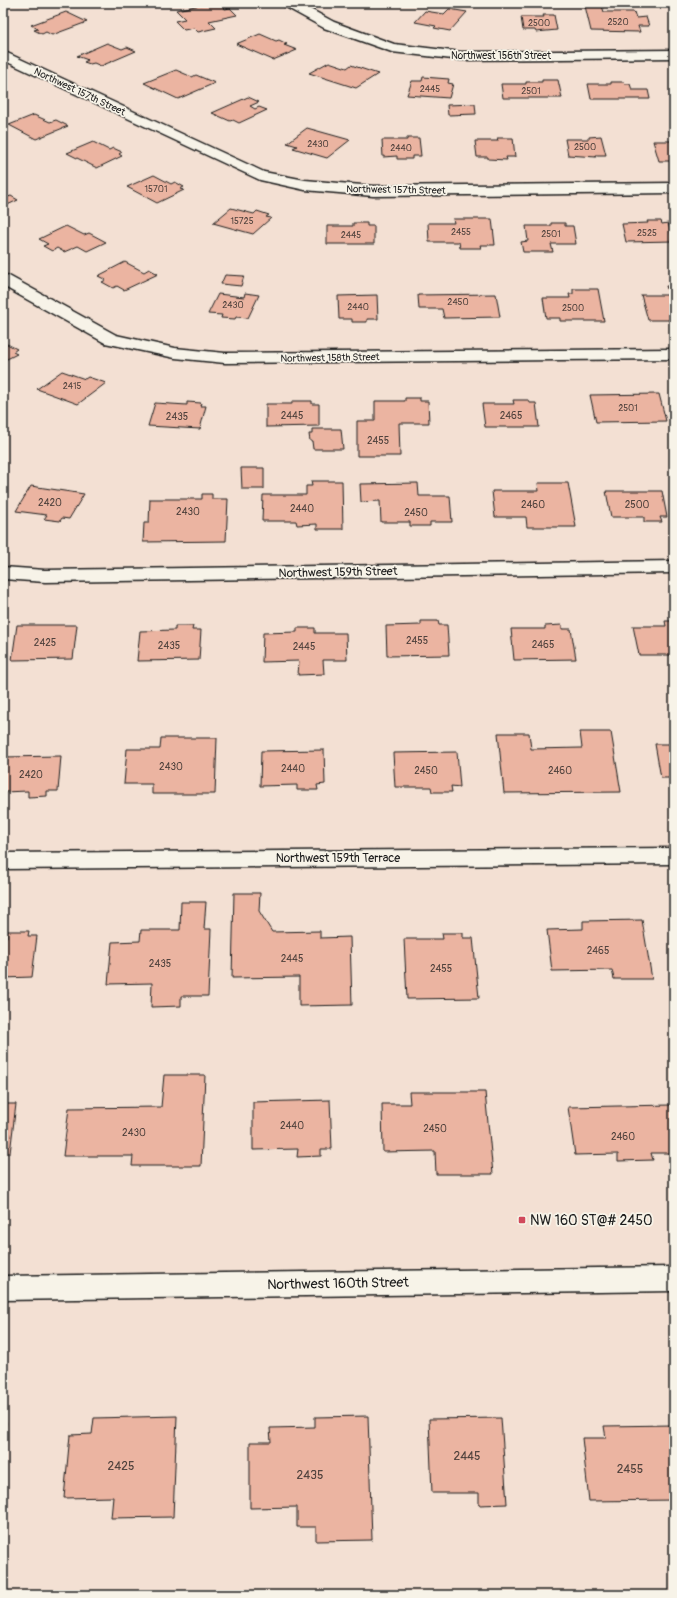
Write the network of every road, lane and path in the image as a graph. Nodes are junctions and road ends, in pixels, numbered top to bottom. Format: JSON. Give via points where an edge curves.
{"nodes":[{"id":1,"x":290,"y":3,"type":"edge"},
{"id":2,"x":674,"y":54,"type":"edge"},
{"id":3,"x":3,"y":55,"type":"edge"},
{"id":4,"x":674,"y":188,"type":"edge"},
{"id":5,"x":3,"y":278,"type":"edge"},
{"id":6,"x":674,"y":354,"type":"edge"},
{"id":7,"x":674,"y":567,"type":"edge"},
{"id":8,"x":3,"y":573,"type":"edge"},
{"id":9,"x":674,"y":856,"type":"edge"},
{"id":10,"x":3,"y":861,"type":"edge"},
{"id":11,"x":674,"y":1279,"type":"edge"},
{"id":12,"x":3,"y":1288,"type":"edge"}],
"edges":[{"from":1,"to":2,"type":"street","name":"Northwest 156th Street","via":[[329,24],[392,48],[460,56]]},
{"from":3,"to":4,"type":"street","name":"Northwest 157th Street","via":[[260,176],[305,186],[373,191]]},
{"from":5,"to":6,"type":"street","name":"Northwest 158th Street","via":[[111,339],[176,353],[225,358]]},
{"from":7,"to":8,"type":"street","name":"Northwest 159th Street","via":[[45,576]]},
{"from":9,"to":10,"type":"street","name":"Northwest 159th Terrace"},
{"from":11,"to":12,"type":"street","name":"Northwest 160th Street"}]}
